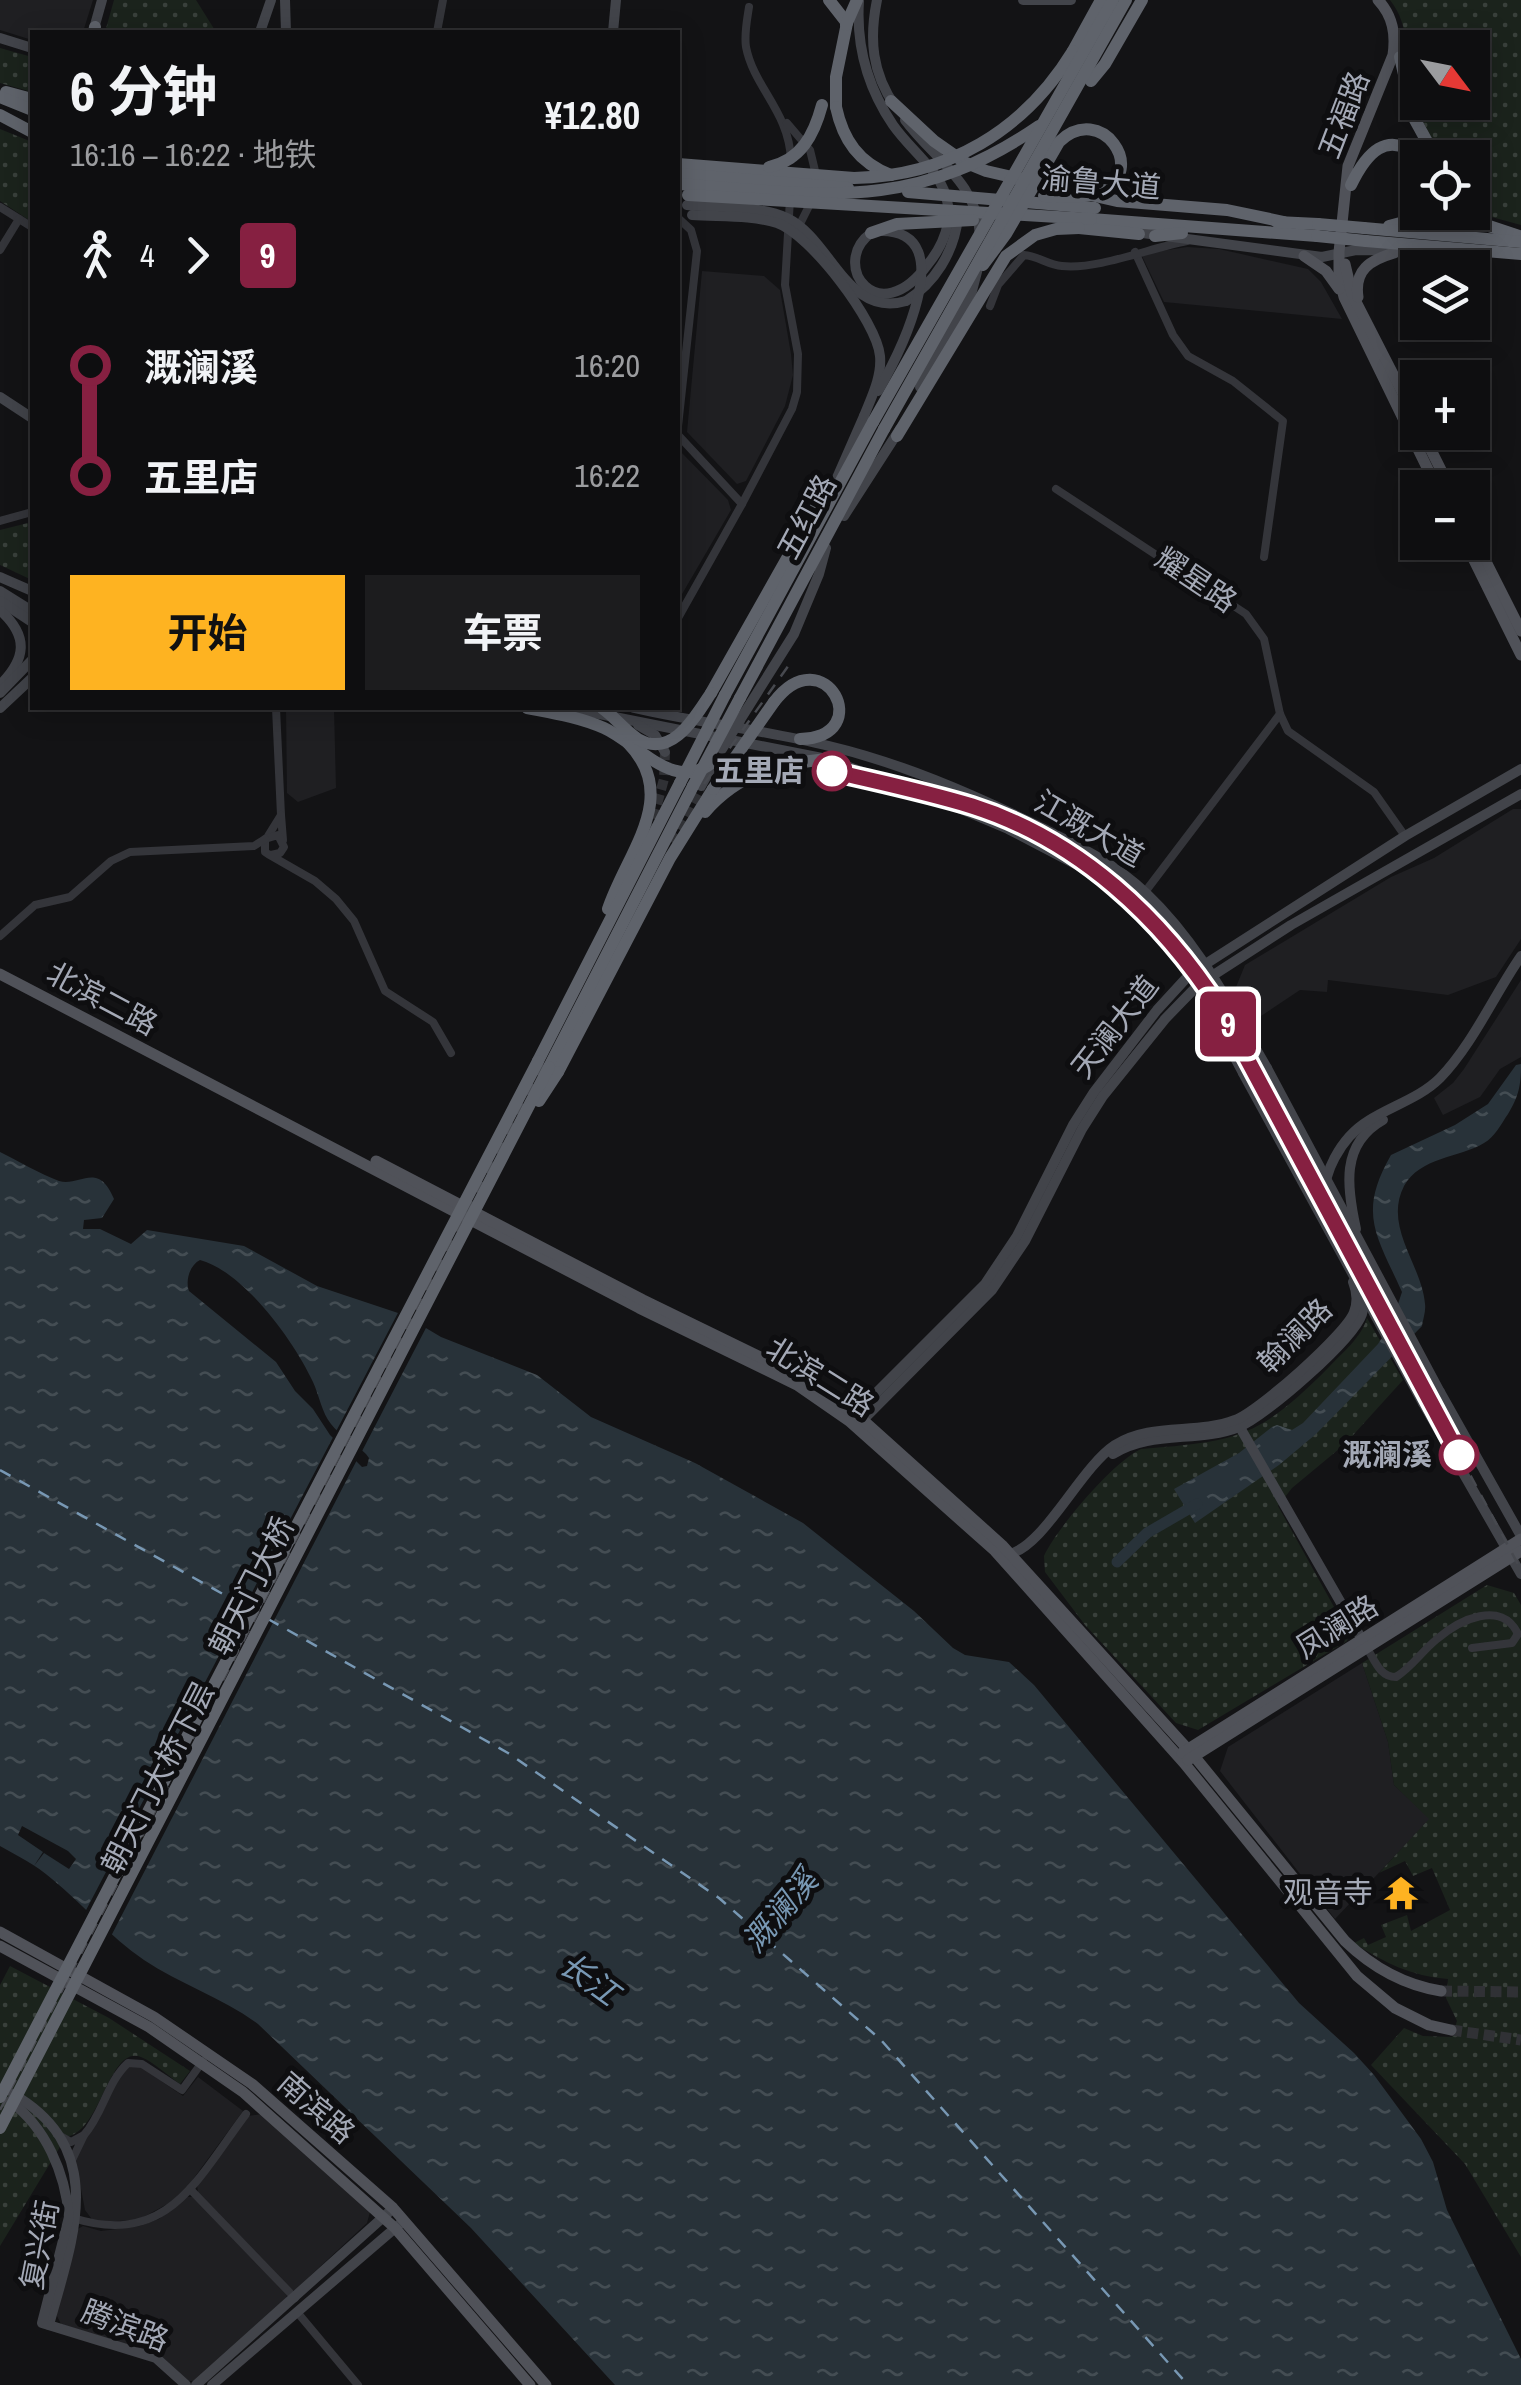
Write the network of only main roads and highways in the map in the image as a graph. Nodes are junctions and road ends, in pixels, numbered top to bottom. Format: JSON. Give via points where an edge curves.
{"nodes":[{"id":1,"x":102,"y":0,"type":"edge"},
{"id":2,"x":271,"y":0,"type":"edge"},
{"id":3,"x":285,"y":0,"type":"edge"},
{"id":4,"x":616,"y":0,"type":"edge"},
{"id":5,"x":829,"y":0,"type":"edge"},
{"id":6,"x":858,"y":0,"type":"edge"},
{"id":7,"x":876,"y":0,"type":"edge"},
{"id":8,"x":1024,"y":0,"type":"edge"},
{"id":9,"x":1071,"y":0,"type":"edge"},
{"id":10,"x":1101,"y":0,"type":"edge"},
{"id":11,"x":1113,"y":0,"type":"edge"},
{"id":12,"x":1126,"y":0,"type":"edge"},
{"id":13,"x":1142,"y":0,"type":"edge"},
{"id":14,"x":1382,"y":0,"type":"edge"},
{"id":15,"x":847,"y":23,"type":"junction"},
{"id":16,"x":94,"y":30,"type":"edge"},
{"id":17,"x":261,"y":30,"type":"edge"},
{"id":18,"x":286,"y":30,"type":"edge"},
{"id":19,"x":613,"y":30,"type":"edge"},
{"id":20,"x":1400,"y":30,"type":"edge"},
{"id":21,"x":0,"y":38,"type":"edge"},
{"id":22,"x":30,"y":47,"type":"edge"},
{"id":23,"x":1400,"y":58,"type":"edge"},
{"id":24,"x":864,"y":66,"type":"junction"},
{"id":25,"x":0,"y":94,"type":"edge"},
{"id":26,"x":30,"y":100,"type":"edge"},
{"id":27,"x":891,"y":100,"type":"junction"},
{"id":28,"x":829,"y":106,"type":"junction"},
{"id":29,"x":30,"y":109,"type":"edge"},
{"id":30,"x":0,"y":113,"type":"edge"},
{"id":31,"x":30,"y":121,"type":"edge"},
{"id":32,"x":30,"y":131,"type":"edge"},
{"id":33,"x":1400,"y":147,"type":"edge"},
{"id":34,"x":938,"y":156,"type":"junction"},
{"id":35,"x":680,"y":164,"type":"edge"},
{"id":36,"x":748,"y":170,"type":"junction"},
{"id":37,"x":680,"y":174,"type":"edge"},
{"id":38,"x":943,"y":182,"type":"junction"},
{"id":39,"x":680,"y":184,"type":"edge"},
{"id":40,"x":1348,"y":189,"type":"junction"},
{"id":41,"x":982,"y":198,"type":"junction"},
{"id":42,"x":682,"y":207,"type":"edge"},
{"id":43,"x":1093,"y":213,"type":"junction"},
{"id":44,"x":1051,"y":218,"type":"junction"},
{"id":45,"x":1106,"y":220,"type":"junction"},
{"id":46,"x":1284,"y":222,"type":"junction"},
{"id":47,"x":1400,"y":223,"type":"edge"},
{"id":48,"x":1490,"y":226,"type":"edge"},
{"id":49,"x":1212,"y":230,"type":"junction"},
{"id":50,"x":1317,"y":230,"type":"junction"},
{"id":51,"x":872,"y":233,"type":"junction"},
{"id":52,"x":1369,"y":233,"type":"junction"},
{"id":53,"x":1139,"y":234,"type":"junction"},
{"id":54,"x":1521,"y":239,"type":"edge"},
{"id":55,"x":1151,"y":242,"type":"junction"},
{"id":56,"x":1466,"y":250,"type":"edge"},
{"id":57,"x":1341,"y":252,"type":"junction"},
{"id":58,"x":1394,"y":252,"type":"junction"},
{"id":59,"x":1400,"y":252,"type":"edge"},
{"id":60,"x":1490,"y":252,"type":"edge"},
{"id":61,"x":942,"y":254,"type":"junction"},
{"id":62,"x":1521,"y":254,"type":"edge"},
{"id":63,"x":1304,"y":256,"type":"junction"},
{"id":64,"x":968,"y":290,"type":"junction"},
{"id":65,"x":1344,"y":297,"type":"junction"},
{"id":66,"x":1371,"y":334,"type":"junction"},
{"id":67,"x":1400,"y":389,"type":"edge"},
{"id":68,"x":0,"y":398,"type":"edge"},
{"id":69,"x":30,"y":417,"type":"edge"},
{"id":70,"x":874,"y":422,"type":"junction"},
{"id":71,"x":898,"y":436,"type":"junction"},
{"id":72,"x":847,"y":450,"type":"junction"},
{"id":73,"x":1428,"y":470,"type":"edge"},
{"id":74,"x":869,"y":474,"type":"junction"},
{"id":75,"x":827,"y":504,"type":"junction"},
{"id":76,"x":842,"y":505,"type":"junction"},
{"id":77,"x":795,"y":544,"type":"junction"},
{"id":78,"x":824,"y":552,"type":"junction"},
{"id":79,"x":1473,"y":560,"type":"edge"},
{"id":80,"x":1485,"y":560,"type":"edge"},
{"id":81,"x":0,"y":577,"type":"edge"},
{"id":82,"x":30,"y":588,"type":"edge"},
{"id":83,"x":0,"y":592,"type":"edge"},
{"id":84,"x":0,"y":607,"type":"edge"},
{"id":85,"x":30,"y":610,"type":"edge"},
{"id":86,"x":30,"y":624,"type":"edge"},
{"id":87,"x":1521,"y":631,"type":"edge"},
{"id":88,"x":1521,"y":655,"type":"edge"},
{"id":89,"x":30,"y":662,"type":"edge"},
{"id":90,"x":30,"y":681,"type":"edge"},
{"id":91,"x":0,"y":685,"type":"edge"},
{"id":92,"x":0,"y":693,"type":"edge"},
{"id":93,"x":718,"y":694,"type":"junction"},
{"id":94,"x":0,"y":708,"type":"edge"},
{"id":95,"x":536,"y":710,"type":"edge"},
{"id":96,"x":579,"y":710,"type":"edge"},
{"id":97,"x":604,"y":710,"type":"edge"},
{"id":98,"x":657,"y":710,"type":"edge"},
{"id":99,"x":628,"y":720,"type":"junction"},
{"id":100,"x":800,"y":740,"type":"junction"},
{"id":101,"x":628,"y":742,"type":"junction"},
{"id":102,"x":665,"y":752,"type":"dead end"},
{"id":103,"x":719,"y":755,"type":"junction"},
{"id":104,"x":827,"y":759,"type":"junction"},
{"id":105,"x":1521,"y":769,"type":"edge"},
{"id":106,"x":697,"y":786,"type":"junction"},
{"id":107,"x":1521,"y":794,"type":"edge"},
{"id":108,"x":670,"y":858,"type":"junction"},
{"id":109,"x":595,"y":950,"type":"junction"},
{"id":110,"x":1521,"y":956,"type":"edge"},
{"id":111,"x":1204,"y":963,"type":"junction"},
{"id":112,"x":0,"y":965,"type":"edge"},
{"id":113,"x":1521,"y":966,"type":"edge"},
{"id":114,"x":0,"y":974,"type":"edge"},
{"id":115,"x":1190,"y":974,"type":"junction"},
{"id":116,"x":1212,"y":974,"type":"junction"},
{"id":117,"x":1198,"y":984,"type":"junction"},
{"id":118,"x":546,"y":1066,"type":"junction"},
{"id":119,"x":856,"y":1420,"type":"junction"},
{"id":120,"x":1238,"y":1423,"type":"junction"},
{"id":121,"x":1521,"y":1538,"type":"edge"},
{"id":122,"x":1513,"y":1552,"type":"edge"},
{"id":123,"x":1009,"y":1554,"type":"junction"},
{"id":124,"x":1026,"y":1574,"type":"junction"},
{"id":125,"x":1521,"y":1574,"type":"edge"},
{"id":126,"x":1365,"y":1645,"type":"junction"},
{"id":127,"x":1186,"y":1756,"type":"junction"},
{"id":128,"x":0,"y":1932,"type":"edge"},
{"id":129,"x":0,"y":1946,"type":"edge"},
{"id":130,"x":1442,"y":1990,"type":"tunnel mouth"},
{"id":131,"x":1451,"y":2030,"type":"tunnel mouth"},
{"id":132,"x":205,"y":2058,"type":"junction"},
{"id":133,"x":0,"y":2092,"type":"edge"},
{"id":134,"x":0,"y":2128,"type":"edge"},
{"id":135,"x":0,"y":2137,"type":"edge"},
{"id":136,"x":72,"y":2166,"type":"junction"},
{"id":137,"x":60,"y":2171,"type":"junction"},
{"id":138,"x":388,"y":2212,"type":"junction"},
{"id":139,"x":73,"y":2218,"type":"junction"},
{"id":140,"x":400,"y":2224,"type":"junction"},
{"id":141,"x":295,"y":2298,"type":"junction"},
{"id":142,"x":310,"y":2301,"type":"junction"},
{"id":143,"x":46,"y":2324,"type":"joint"},
{"id":144,"x":181,"y":2382,"type":"edge"},
{"id":145,"x":196,"y":2385,"type":"edge"},
{"id":146,"x":212,"y":2385,"type":"edge"},
{"id":147,"x":530,"y":2385,"type":"edge"},
{"id":148,"x":546,"y":2385,"type":"edge"}],
"edges":[{"from":1,"to":16,"type":"main road"},
{"from":2,"to":17,"type":"main road"},
{"from":3,"to":18,"type":"main road"},
{"from":4,"to":19,"type":"main road"},
{"from":5,"to":15,"type":"highway"},
{"from":6,"to":15,"type":"highway"},
{"from":6,"to":24,"type":"main road"},
{"from":7,"to":27,"type":"main road","via":[[872,44]]},
{"from":8,"to":9,"type":"main road"},
{"from":10,"to":36,"type":"highway","bridge":true,"via":[[1050,86],[977,147],[936,166],[882,178]]},
{"from":11,"to":70,"type":"highway","name":"五红路","bridge":true},
{"from":12,"to":64,"type":"highway","name":"五红路","bridge":true},
{"from":13,"to":38,"type":"highway","bridge":true,"via":[[1105,64],[1052,117]]},
{"from":14,"to":20,"type":"main road","name":"五福路"},
{"from":14,"to":40,"type":"main road","name":"五福路","via":[[1394,30],[1393,56],[1354,148]]},
{"from":15,"to":24,"type":"main road"},
{"from":15,"to":28,"type":"highway"},
{"from":21,"to":22,"type":"main road"},
{"from":23,"to":40,"type":"main road","name":"五福路"},
{"from":24,"to":38,"type":"main road","via":[[894,126]]},
{"from":25,"to":26,"type":"highway"},
{"from":25,"to":29,"type":"highway"},
{"from":27,"to":34,"type":"main road"},
{"from":27,"to":46,"type":"highway","via":[[934,142],[986,171],[1117,201]]},
{"from":28,"to":36,"type":"highway","bridge":true,"via":[[794,156]]},
{"from":28,"to":38,"type":"highway","bridge":true,"via":[[862,158],[888,174]]},
{"from":30,"to":31,"type":"highway"},
{"from":30,"to":32,"type":"highway"},
{"from":33,"to":40,"type":"highway","via":[[1376,149]]},
{"from":34,"to":38,"type":"main road"},
{"from":34,"to":64,"type":"main road","via":[[974,202],[981,247]]},
{"from":35,"to":36,"type":"highway","bridge":true},
{"from":37,"to":41,"type":"highway","name":"渝鲁大道","bridge":true},
{"from":38,"to":39,"type":"highway","bridge":true,"via":[[835,196]]},
{"from":38,"to":61,"type":"main road","bridge":true,"via":[[958,217]]},
{"from":40,"to":57,"type":"main road","name":"五福路"},
{"from":41,"to":43,"type":"highway","name":"渝鲁大道","bridge":true},
{"from":41,"to":64,"type":"highway","bridge":true,"via":[[1021,196],[1041,196],[1090,195],[1105,190],[1117,178],[1119,152],[1092,130],[1068,133],[1040,174],[1032,189],[1024,204],[1006,234]]},
{"from":42,"to":44,"type":"highway","name":"渝鲁大道","bridge":true},
{"from":42,"to":61,"type":"main road","bridge":true,"via":[[789,219],[860,295],[882,304],[906,301],[928,283]]},
{"from":42,"to":70,"type":"main road","bridge":true,"via":[[776,223],[807,243],[874,334],[880,359]]},
{"from":43,"to":44,"type":"highway","name":"渝鲁大道","bridge":true},
{"from":43,"to":45,"type":"highway","name":"渝鲁大道"},
{"from":43,"to":46,"type":"highway","name":"渝鲁大道"},
{"from":44,"to":51,"type":"highway","bridge":true,"via":[[897,224]]},
{"from":45,"to":49,"type":"highway","name":"渝鲁大道"},
{"from":45,"to":53,"type":"main road","name":"渝鲁大道"},
{"from":46,"to":50,"type":"highway","name":"渝鲁大道"},
{"from":47,"to":52,"type":"highway"},
{"from":48,"to":54,"type":"highway"},
{"from":49,"to":50,"type":"highway","name":"渝鲁大道"},
{"from":49,"to":55,"type":"highway"},
{"from":50,"to":52,"type":"highway","name":"渝鲁大道","bridge":true},
{"from":51,"to":61,"type":"main road","via":[[855,257],[858,276],[885,295],[901,292]]},
{"from":51,"to":70,"type":"main road","bridge":true,"via":[[906,238],[922,270],[916,306]]},
{"from":52,"to":54,"type":"highway","name":"渝鲁大道"},
{"from":52,"to":56,"type":"highway","name":"渝鲁大道"},
{"from":53,"to":55,"type":"main road","name":"渝鲁大道"},
{"from":53,"to":71,"type":"highway","bridge":true,"via":[[1056,229],[1006,256]]},
{"from":55,"to":63,"type":"main road","name":"渝鲁大道","via":[[1188,240]]},
{"from":57,"to":58,"type":"main road","name":"渝鲁大道"},
{"from":57,"to":63,"type":"main road","name":"渝鲁大道"},
{"from":57,"to":65,"type":"main road"},
{"from":57,"to":66,"type":"main road"},
{"from":58,"to":59,"type":"main road","name":"渝鲁大道"},
{"from":58,"to":66,"type":"main road","via":[[1369,262],[1357,280]]},
{"from":60,"to":62,"type":"highway","name":"渝鲁大道"},
{"from":63,"to":65,"type":"main road","via":[[1326,271]]},
{"from":64,"to":70,"type":"highway","name":"五红路","bridge":true},
{"from":64,"to":71,"type":"main road","bridge":true},
{"from":65,"to":73,"type":"main road"},
{"from":66,"to":67,"type":"main road"},
{"from":68,"to":69,"type":"main road"},
{"from":70,"to":72,"type":"main road"},
{"from":70,"to":75,"type":"highway","name":"五红路"},
{"from":70,"to":76,"type":"highway","name":"五红路"},
{"from":71,"to":74,"type":"main road"},
{"from":72,"to":75,"type":"main road"},
{"from":72,"to":77,"type":"highway"},
{"from":74,"to":76,"type":"highway"},
{"from":74,"to":78,"type":"main road"},
{"from":75,"to":77,"type":"highway"},
{"from":75,"to":93,"type":"highway","name":"五红路"},
{"from":76,"to":78,"type":"highway"},
{"from":76,"to":106,"type":"highway","name":"五红路","bridge":true},
{"from":77,"to":93,"type":"highway"},
{"from":78,"to":103,"type":"main road","bridge":true,"via":[[794,634]]},
{"from":79,"to":88,"type":"main road"},
{"from":80,"to":87,"type":"main road"},
{"from":81,"to":82,"type":"main road"},
{"from":83,"to":85,"type":"main road"},
{"from":84,"to":86,"type":"main road"},
{"from":84,"to":91,"type":"main road","via":[[21,643],[19,660]]},
{"from":89,"to":92,"type":"main road"},
{"from":90,"to":94,"type":"main road"},
{"from":93,"to":97,"type":"highway","bridge":true,"via":[[681,734],[656,744],[633,735]]},
{"from":93,"to":106,"type":"highway","name":"五红路","bridge":true},
{"from":95,"to":101,"type":"highway","via":[[588,722]]},
{"from":96,"to":99,"type":"main road","name":"江溉大道"},
{"from":98,"to":100,"type":"main road","name":"江溉大道"},
{"from":99,"to":102,"type":"main road","via":[[656,735]]},
{"from":99,"to":104,"type":"main road","name":"江溉大道"},
{"from":100,"to":106,"type":"highway","bridge":true,"via":[[819,739],[834,728],[840,711],[834,692],[804,678]]},
{"from":100,"to":111,"type":"main road","name":"江溉大道","via":[[917,772],[1090,852],[1145,892]]},
{"from":101,"to":103,"type":"highway","via":[[667,769],[698,771]]},
{"from":101,"to":109,"type":"highway","via":[[646,766],[652,799]]},
{"from":103,"to":106,"type":"main road"},
{"from":104,"to":108,"type":"highway","via":[[748,776],[713,804]]},
{"from":104,"to":115,"type":"main road","name":"江溉大道","via":[[1008,829],[1081,867],[1132,907]]},
{"from":105,"to":111,"type":"main road","name":"天澜大道"},
{"from":106,"to":108,"type":"highway"},
{"from":106,"to":109,"type":"highway","name":"五红路"},
{"from":106,"to":118,"type":"highway","name":"五红路"},
{"from":107,"to":116,"type":"main road","name":"天澜大道"},
{"from":108,"to":118,"type":"highway"},
{"from":109,"to":118,"type":"highway","name":"五红路"},
{"from":110,"to":120,"type":"main road","name":"翰澜路","via":[[1444,1074],[1368,1121],[1342,1146],[1329,1172],[1326,1204],[1356,1288],[1355,1311],[1345,1328]]},
{"from":111,"to":115,"type":"main road","name":"天澜大道"},
{"from":111,"to":116,"type":"main road","name":"江溉大道"},
{"from":112,"to":119,"type":"main road","name":"北滨二路","via":[[801,1377]]},
{"from":113,"to":120,"type":"main road","name":"翰澜路","via":[[1449,1077],[1358,1142],[1347,1189],[1363,1261],[1362,1313],[1351,1332],[1282,1398]]},
{"from":114,"to":119,"type":"main road","name":"北滨二路"},
{"from":115,"to":117,"type":"main road","name":"江溉大道"},
{"from":115,"to":119,"type":"main road","name":"天澜大道","via":[[1094,1092],[985,1284]]},
{"from":116,"to":117,"type":"main road","name":"天澜大道"},
{"from":116,"to":121,"type":"main road","name":"江溉大道","bridge":true},
{"from":117,"to":119,"type":"main road","name":"天澜大道","via":[[1103,1096],[992,1290]]},
{"from":117,"to":122,"type":"main road","name":"江溉大道","bridge":true,"via":[[1423,1403]]},
{"from":118,"to":133,"type":"highway","name":"朝天门大桥","bridge":true},
{"from":118,"to":134,"type":"highway","name":"朝天门大桥","bridge":true},
{"from":118,"to":135,"type":"main road","name":"朝天门大桥下层","bridge":true},
{"from":119,"to":123,"type":"main road","name":"北滨二路"},
{"from":119,"to":127,"type":"main road","name":"北滨二路","via":[[996,1551]]},
{"from":120,"to":123,"type":"main road","name":"翰澜路","via":[[1136,1434],[1112,1447],[1029,1545]]},
{"from":120,"to":124,"type":"main road","name":"翰澜路","via":[[1211,1434],[1139,1441],[1116,1452],[1033,1548]]},
{"from":120,"to":126,"type":"main road"},
{"from":121,"to":122,"type":"main road","name":"凤澜路"},
{"from":122,"to":125,"type":"main road","name":"江溉大道"},
{"from":122,"to":126,"type":"main road","name":"凤澜路"},
{"from":123,"to":124,"type":"main road","name":"北滨二路"},
{"from":124,"to":127,"type":"main road","name":"北滨二路"},
{"from":126,"to":127,"type":"main road","name":"凤澜路"},
{"from":127,"to":130,"type":"main road","name":"北滨二路","via":[[1356,1952],[1395,1977]]},
{"from":127,"to":131,"type":"main road","name":"北滨二路","via":[[1369,1988],[1429,2025]]},
{"from":128,"to":132,"type":"main road","name":"南滨路","via":[[154,2016]]},
{"from":129,"to":132,"type":"main road","name":"南滨路"},
{"from":132,"to":138,"type":"main road","name":"南滨路"},
{"from":132,"to":138,"type":"main road","name":"南滨路","via":[[252,2084]]},
{"from":133,"to":136,"type":"main road","name":"复兴街","via":[[37,2110],[56,2130]]},
{"from":133,"to":137,"type":"main road","name":"复兴街","via":[[30,2119]]},
{"from":136,"to":137,"type":"main road","via":[[66,2176]]},
{"from":136,"to":139,"type":"main road","name":"复兴街"},
{"from":137,"to":139,"type":"main road","name":"复兴街"},
{"from":138,"to":140,"type":"main road","name":"南滨路"},
{"from":138,"to":141,"type":"main road"},
{"from":139,"to":143,"type":"main road","name":"复兴街"},
{"from":140,"to":142,"type":"main road"},
{"from":140,"to":147,"type":"main road","name":"南滨路"},
{"from":140,"to":148,"type":"main road","name":"南滨路"},
{"from":141,"to":142,"type":"main road","via":[[316,2281],[320,2288]]},
{"from":141,"to":145,"type":"main road"},
{"from":142,"to":146,"type":"main road"},
{"from":143,"to":144,"type":"main road","name":"腾滨路","via":[[156,2358]]}]}
